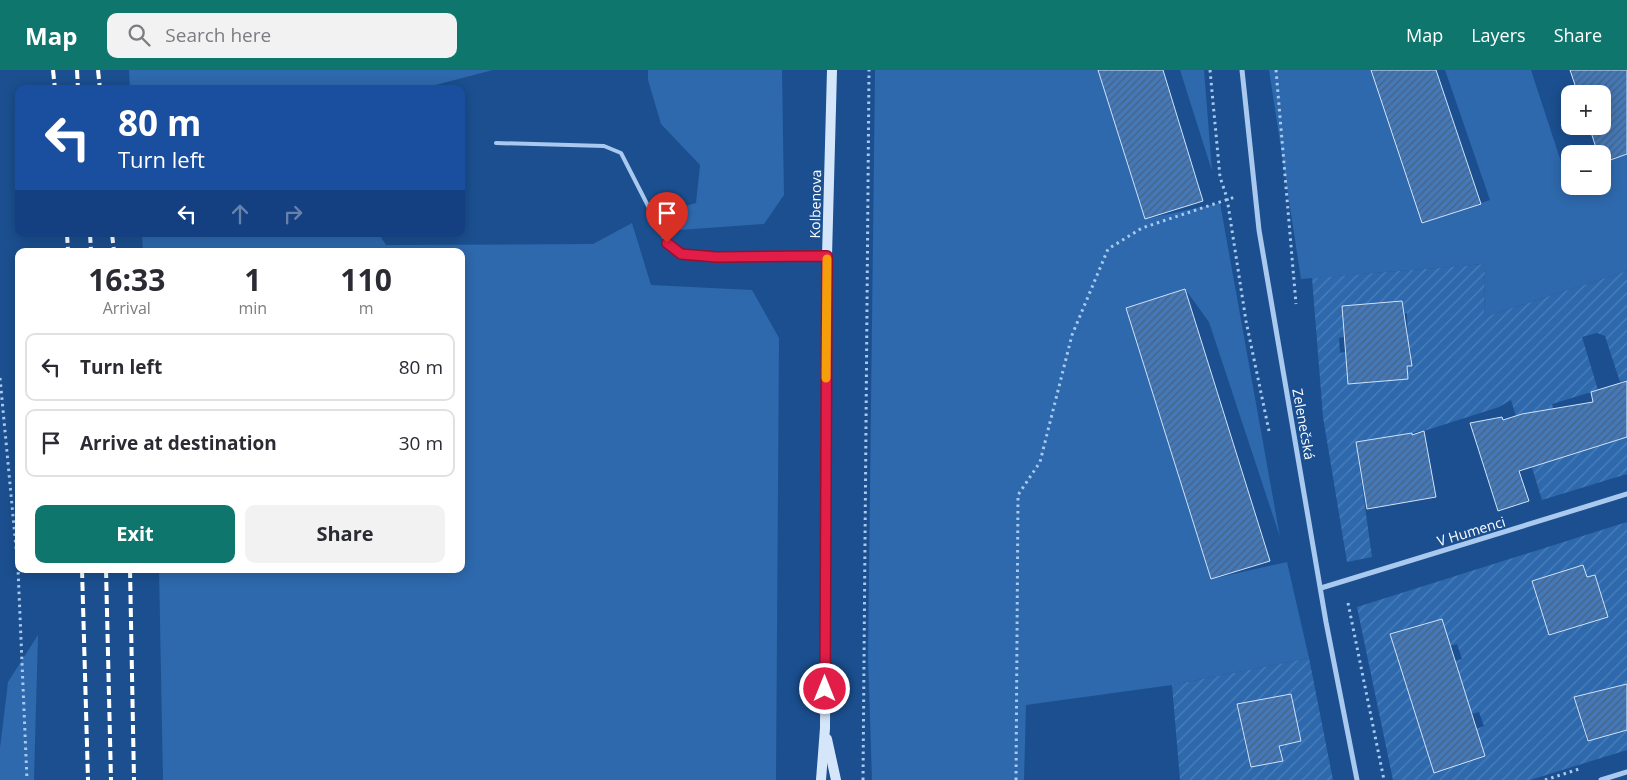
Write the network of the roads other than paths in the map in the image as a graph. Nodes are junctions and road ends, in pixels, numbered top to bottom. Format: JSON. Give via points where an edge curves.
{"nodes":[{"id":1,"x":832,"y":70,"type":"edge"},
{"id":2,"x":1242,"y":70,"type":"edge"},
{"id":3,"x":496,"y":143,"type":"dead end"},
{"id":4,"x":827,"y":256,"type":"junction"},
{"id":5,"x":1627,"y":494,"type":"edge"},
{"id":6,"x":1321,"y":588,"type":"junction"},
{"id":7,"x":825,"y":728,"type":"junction"},
{"id":8,"x":1627,"y":772,"type":"edge"},
{"id":9,"x":821,"y":780,"type":"edge"},
{"id":10,"x":836,"y":780,"type":"edge"},
{"id":11,"x":1357,"y":780,"type":"edge"},
{"id":12,"x":1602,"y":780,"type":"edge"}],
"edges":[{"from":1,"to":4,"type":"main road","name":"Kolbenova"},
{"from":2,"to":6,"type":"street","name":"Zelenečská","via":[[1260,230]]},
{"from":3,"to":4,"type":"lane","via":[[604,146],[621,153],[667,243],[681,254],[716,257]]},
{"from":4,"to":7,"type":"main road","name":"Kolbenova"},
{"from":5,"to":6,"type":"street","name":"V Humenci"},
{"from":6,"to":11,"type":"street","name":"Zelenečská"},
{"from":7,"to":9,"type":"main road","name":"Kolbenova"},
{"from":7,"to":10,"type":"main road","name":"Kolbenova"},
{"from":8,"to":12,"type":"street"}]}
